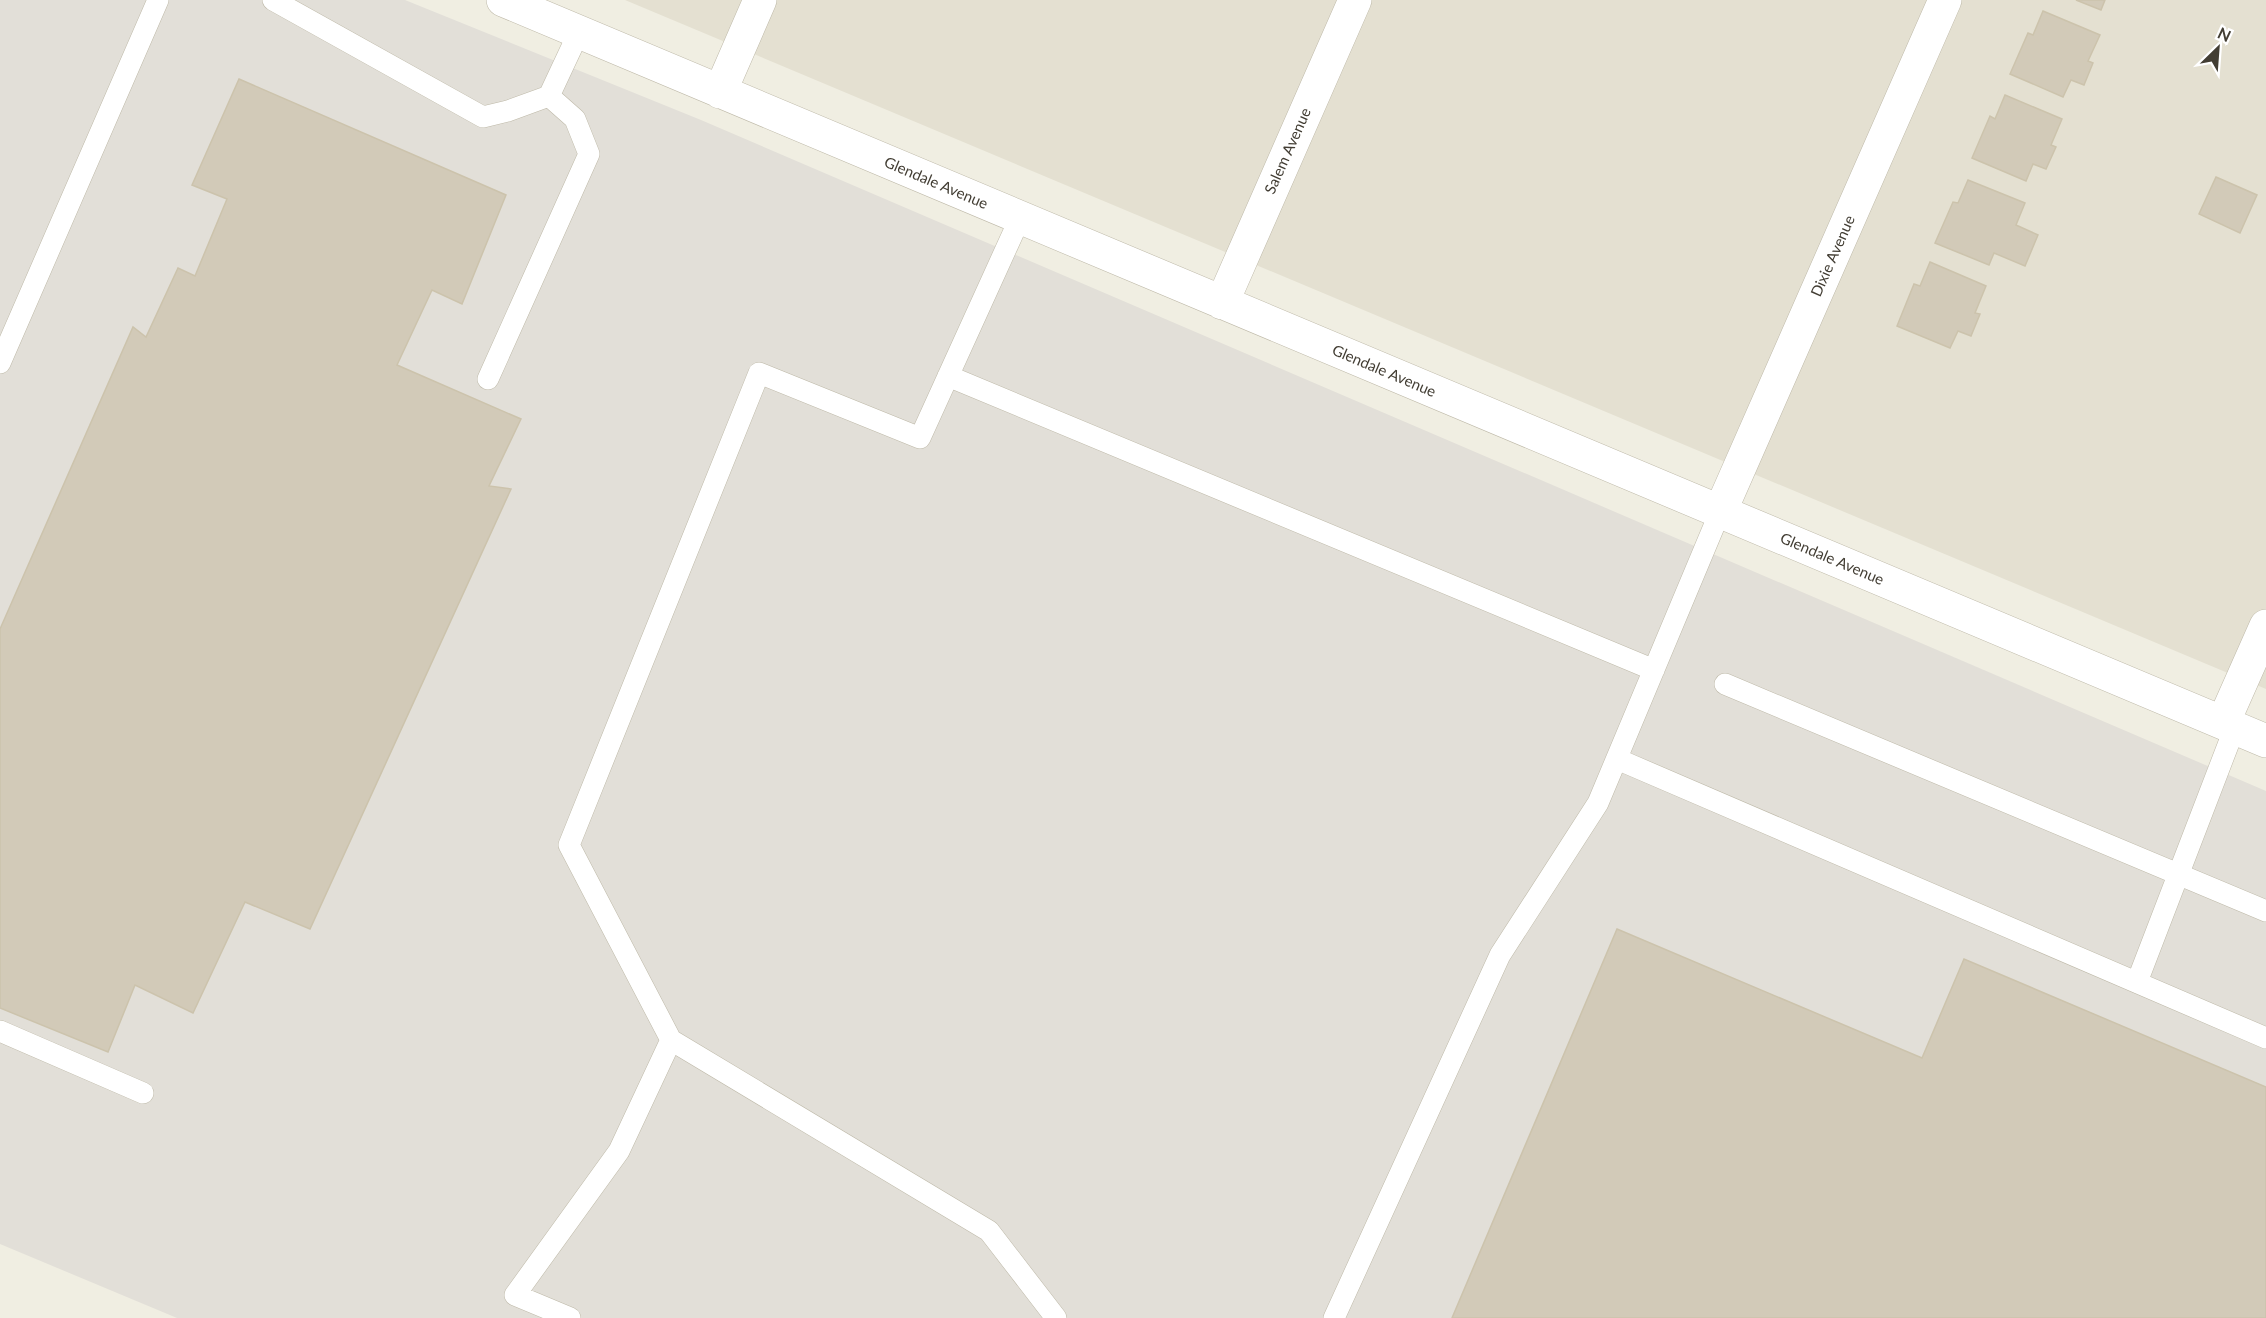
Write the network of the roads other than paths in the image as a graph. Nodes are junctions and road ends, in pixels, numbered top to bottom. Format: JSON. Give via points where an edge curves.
{"nodes":[{"id":1,"x":158,"y":0,"type":"edge"},
{"id":2,"x":273,"y":0,"type":"edge"},
{"id":3,"x":503,"y":0,"type":"edge"},
{"id":4,"x":760,"y":0,"type":"edge"},
{"id":5,"x":1355,"y":0,"type":"edge"},
{"id":6,"x":1945,"y":0,"type":"edge"},
{"id":7,"x":579,"y":32,"type":"junction"},
{"id":8,"x":720,"y":92,"type":"junction"},
{"id":9,"x":549,"y":96,"type":"junction"},
{"id":10,"x":1020,"y":218,"type":"junction"},
{"id":11,"x":1222,"y":303,"type":"junction"},
{"id":12,"x":0,"y":363,"type":"edge"},
{"id":13,"x":948,"y":376,"type":"junction"},
{"id":14,"x":489,"y":379,"type":"dead end"},
{"id":15,"x":1720,"y":512,"type":"junction"},
{"id":16,"x":2266,"y":626,"type":"edge"},
{"id":17,"x":1654,"y":670,"type":"junction"},
{"id":18,"x":1725,"y":684,"type":"dead end"},
{"id":19,"x":2229,"y":725,"type":"junction"},
{"id":20,"x":2266,"y":741,"type":"edge"},
{"id":21,"x":1617,"y":759,"type":"junction"},
{"id":22,"x":2179,"y":874,"type":"junction"},
{"id":23,"x":2266,"y":911,"type":"edge"},
{"id":24,"x":2137,"y":982,"type":"junction"},
{"id":25,"x":0,"y":1030,"type":"edge"},
{"id":26,"x":2266,"y":1038,"type":"edge"},
{"id":27,"x":671,"y":1040,"type":"junction"},
{"id":28,"x":143,"y":1092,"type":"dead end"},
{"id":29,"x":570,"y":1318,"type":"edge"},
{"id":30,"x":1056,"y":1318,"type":"edge"},
{"id":31,"x":1334,"y":1318,"type":"edge"}],
"edges":[{"from":1,"to":12,"type":"lane"},
{"from":2,"to":9,"type":"lane","via":[[483,117]]},
{"from":3,"to":7,"type":"street","name":"Glendale Avenue"},
{"from":4,"to":8,"type":"street"},
{"from":5,"to":11,"type":"street","name":"Salem Avenue"},
{"from":6,"to":15,"type":"street","name":"Dixie Avenue"},
{"from":7,"to":8,"type":"street","name":"Glendale Avenue"},
{"from":7,"to":9,"type":"lane"},
{"from":8,"to":10,"type":"street","name":"Glendale Avenue"},
{"from":9,"to":14,"type":"lane","via":[[575,119],[590,154]]},
{"from":10,"to":11,"type":"street","name":"Glendale Avenue"},
{"from":10,"to":13,"type":"lane"},
{"from":11,"to":15,"type":"street","name":"Glendale Avenue"},
{"from":13,"to":17,"type":"lane"},
{"from":13,"to":27,"type":"lane","via":[[920,438],[759,374],[569,845]]},
{"from":15,"to":17,"type":"lane"},
{"from":15,"to":19,"type":"street","name":"Glendale Avenue"},
{"from":16,"to":19,"type":"street"},
{"from":17,"to":21,"type":"lane"},
{"from":18,"to":22,"type":"lane"},
{"from":19,"to":20,"type":"street","name":"Glendale Avenue"},
{"from":19,"to":22,"type":"lane"},
{"from":21,"to":24,"type":"lane"},
{"from":21,"to":31,"type":"lane","via":[[1598,803],[1500,955]]},
{"from":22,"to":23,"type":"lane"},
{"from":22,"to":24,"type":"lane"},
{"from":24,"to":26,"type":"lane"},
{"from":25,"to":28,"type":"lane"},
{"from":27,"to":29,"type":"lane","via":[[619,1151],[515,1295]]},
{"from":27,"to":30,"type":"lane","via":[[989,1231]]}]}
